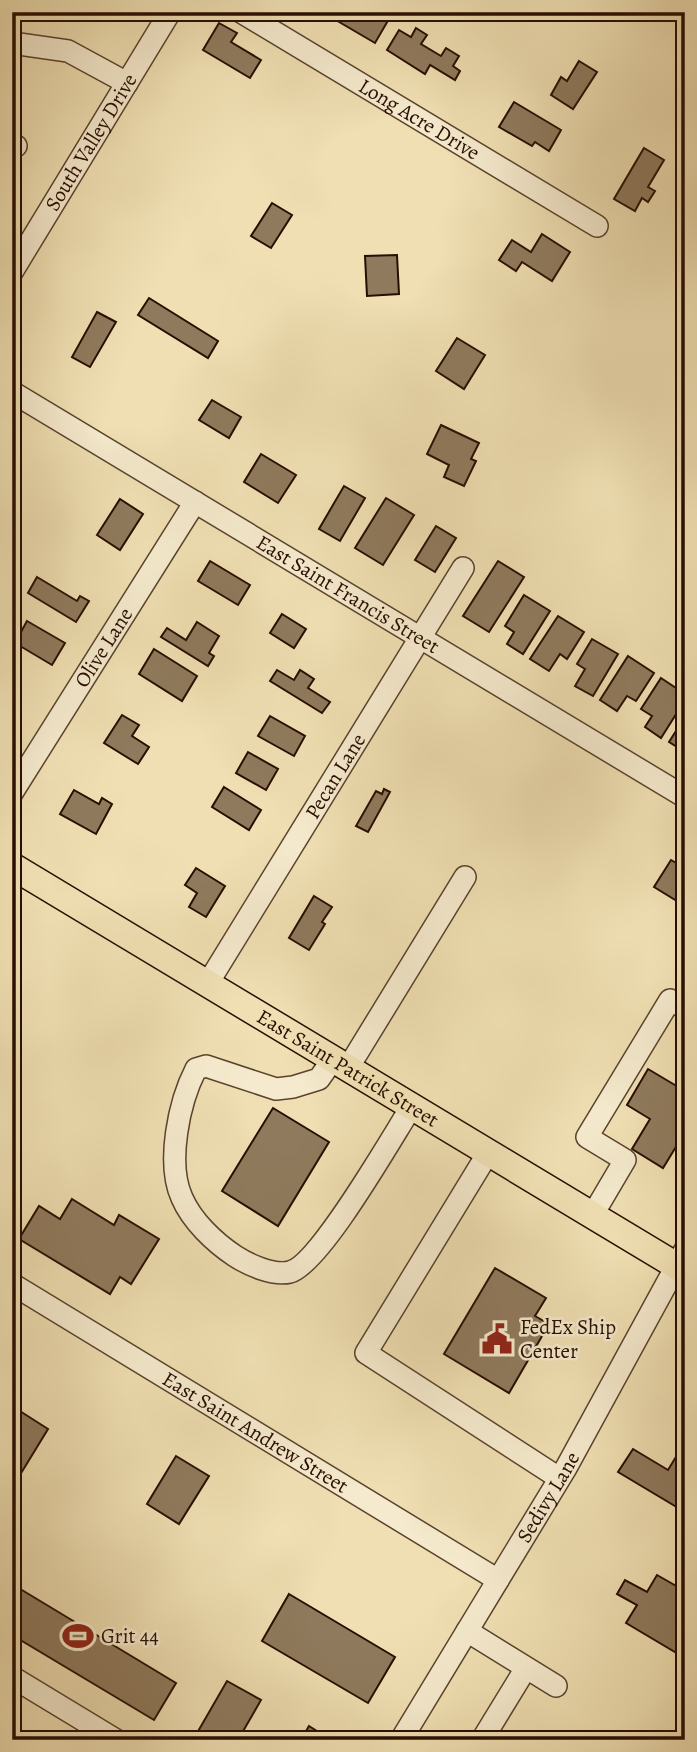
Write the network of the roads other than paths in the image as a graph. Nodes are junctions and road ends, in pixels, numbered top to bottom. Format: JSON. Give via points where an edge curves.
{"nodes":[{"id":1,"x":170,"y":12,"type":"edge"},
{"id":2,"x":241,"y":12,"type":"edge"},
{"id":3,"x":12,"y":43,"type":"edge"},
{"id":4,"x":127,"y":83,"type":"junction"},
{"id":5,"x":597,"y":226,"type":"dead end"},
{"id":6,"x":12,"y":272,"type":"edge"},
{"id":7,"x":12,"y":392,"type":"edge"},
{"id":8,"x":195,"y":502,"type":"junction"},
{"id":9,"x":463,"y":568,"type":"dead end"},
{"id":10,"x":420,"y":638,"type":"junction"},
{"id":11,"x":12,"y":793,"type":"edge"},
{"id":12,"x":685,"y":797,"type":"edge"},
{"id":13,"x":12,"y":866,"type":"edge"},
{"id":14,"x":465,"y":877,"type":"dead end"},
{"id":15,"x":208,"y":983,"type":"junction"},
{"id":16,"x":685,"y":1009,"type":"edge"},
{"id":17,"x":341,"y":1064,"type":"junction"},
{"id":18,"x":412,"y":1106,"type":"junction"},
{"id":19,"x":488,"y":1153,"type":"junction"},
{"id":20,"x":592,"y":1216,"type":"junction"},
{"id":21,"x":682,"y":1262,"type":"edge"},
{"id":22,"x":12,"y":1284,"type":"edge"},
{"id":23,"x":559,"y":1478,"type":"junction"},
{"id":24,"x":498,"y":1580,"type":"junction"},
{"id":25,"x":467,"y":1631,"type":"junction"},
{"id":26,"x":526,"y":1668,"type":"junction"},
{"id":27,"x":12,"y":1677,"type":"edge"},
{"id":28,"x":556,"y":1686,"type":"dead end"},
{"id":29,"x":116,"y":1740,"type":"edge"},
{"id":30,"x":401,"y":1740,"type":"edge"},
{"id":31,"x":482,"y":1740,"type":"edge"}],
"edges":[{"from":1,"to":4,"type":"street","name":"South Valley Drive"},
{"from":2,"to":5,"type":"street","name":"Long Acre Drive"},
{"from":3,"to":4,"type":"street","via":[[68,51]]},
{"from":4,"to":6,"type":"street","name":"South Valley Drive"},
{"from":7,"to":8,"type":"street","name":"East Saint Francis Street"},
{"from":8,"to":10,"type":"street","name":"East Saint Francis Street"},
{"from":8,"to":11,"type":"street","name":"Olive Lane"},
{"from":9,"to":10,"type":"street","name":"Pecan Lane"},
{"from":10,"to":12,"type":"street","name":"East Saint Francis Street"},
{"from":10,"to":15,"type":"street","name":"Pecan Lane"},
{"from":13,"to":15,"type":"main road","name":"East Saint Patrick Street"},
{"from":14,"to":17,"type":"street"},
{"from":15,"to":17,"type":"main road","name":"East Saint Patrick Street"},
{"from":16,"to":20,"type":"street","via":[[670,1000],[587,1137],[625,1160]]},
{"from":17,"to":18,"type":"main road","name":"East Saint Patrick Street"},
{"from":17,"to":18,"type":"street","via":[[319,1079],[276,1089],[206,1066],[196,1069],[191,1079],[177,1129],[175,1175],[181,1198],[199,1225],[245,1263],[290,1272],[305,1263]]},
{"from":18,"to":19,"type":"main road","name":"East Saint Patrick Street"},
{"from":19,"to":20,"type":"main road","name":"East Saint Patrick Street"},
{"from":19,"to":23,"type":"street","via":[[366,1353]]},
{"from":20,"to":21,"type":"main road","name":"East Saint Patrick Street"},
{"from":21,"to":23,"type":"street","name":"Sedivy Lane"},
{"from":22,"to":24,"type":"street","name":"East Saint Andrew Street"},
{"from":23,"to":24,"type":"street","name":"Sedivy Lane"},
{"from":24,"to":25,"type":"street","name":"Sedivy Lane"},
{"from":25,"to":26,"type":"street"},
{"from":25,"to":30,"type":"street","name":"Sedivy Lane"},
{"from":26,"to":28,"type":"street"},
{"from":26,"to":31,"type":"street"},
{"from":27,"to":29,"type":"street"}]}
